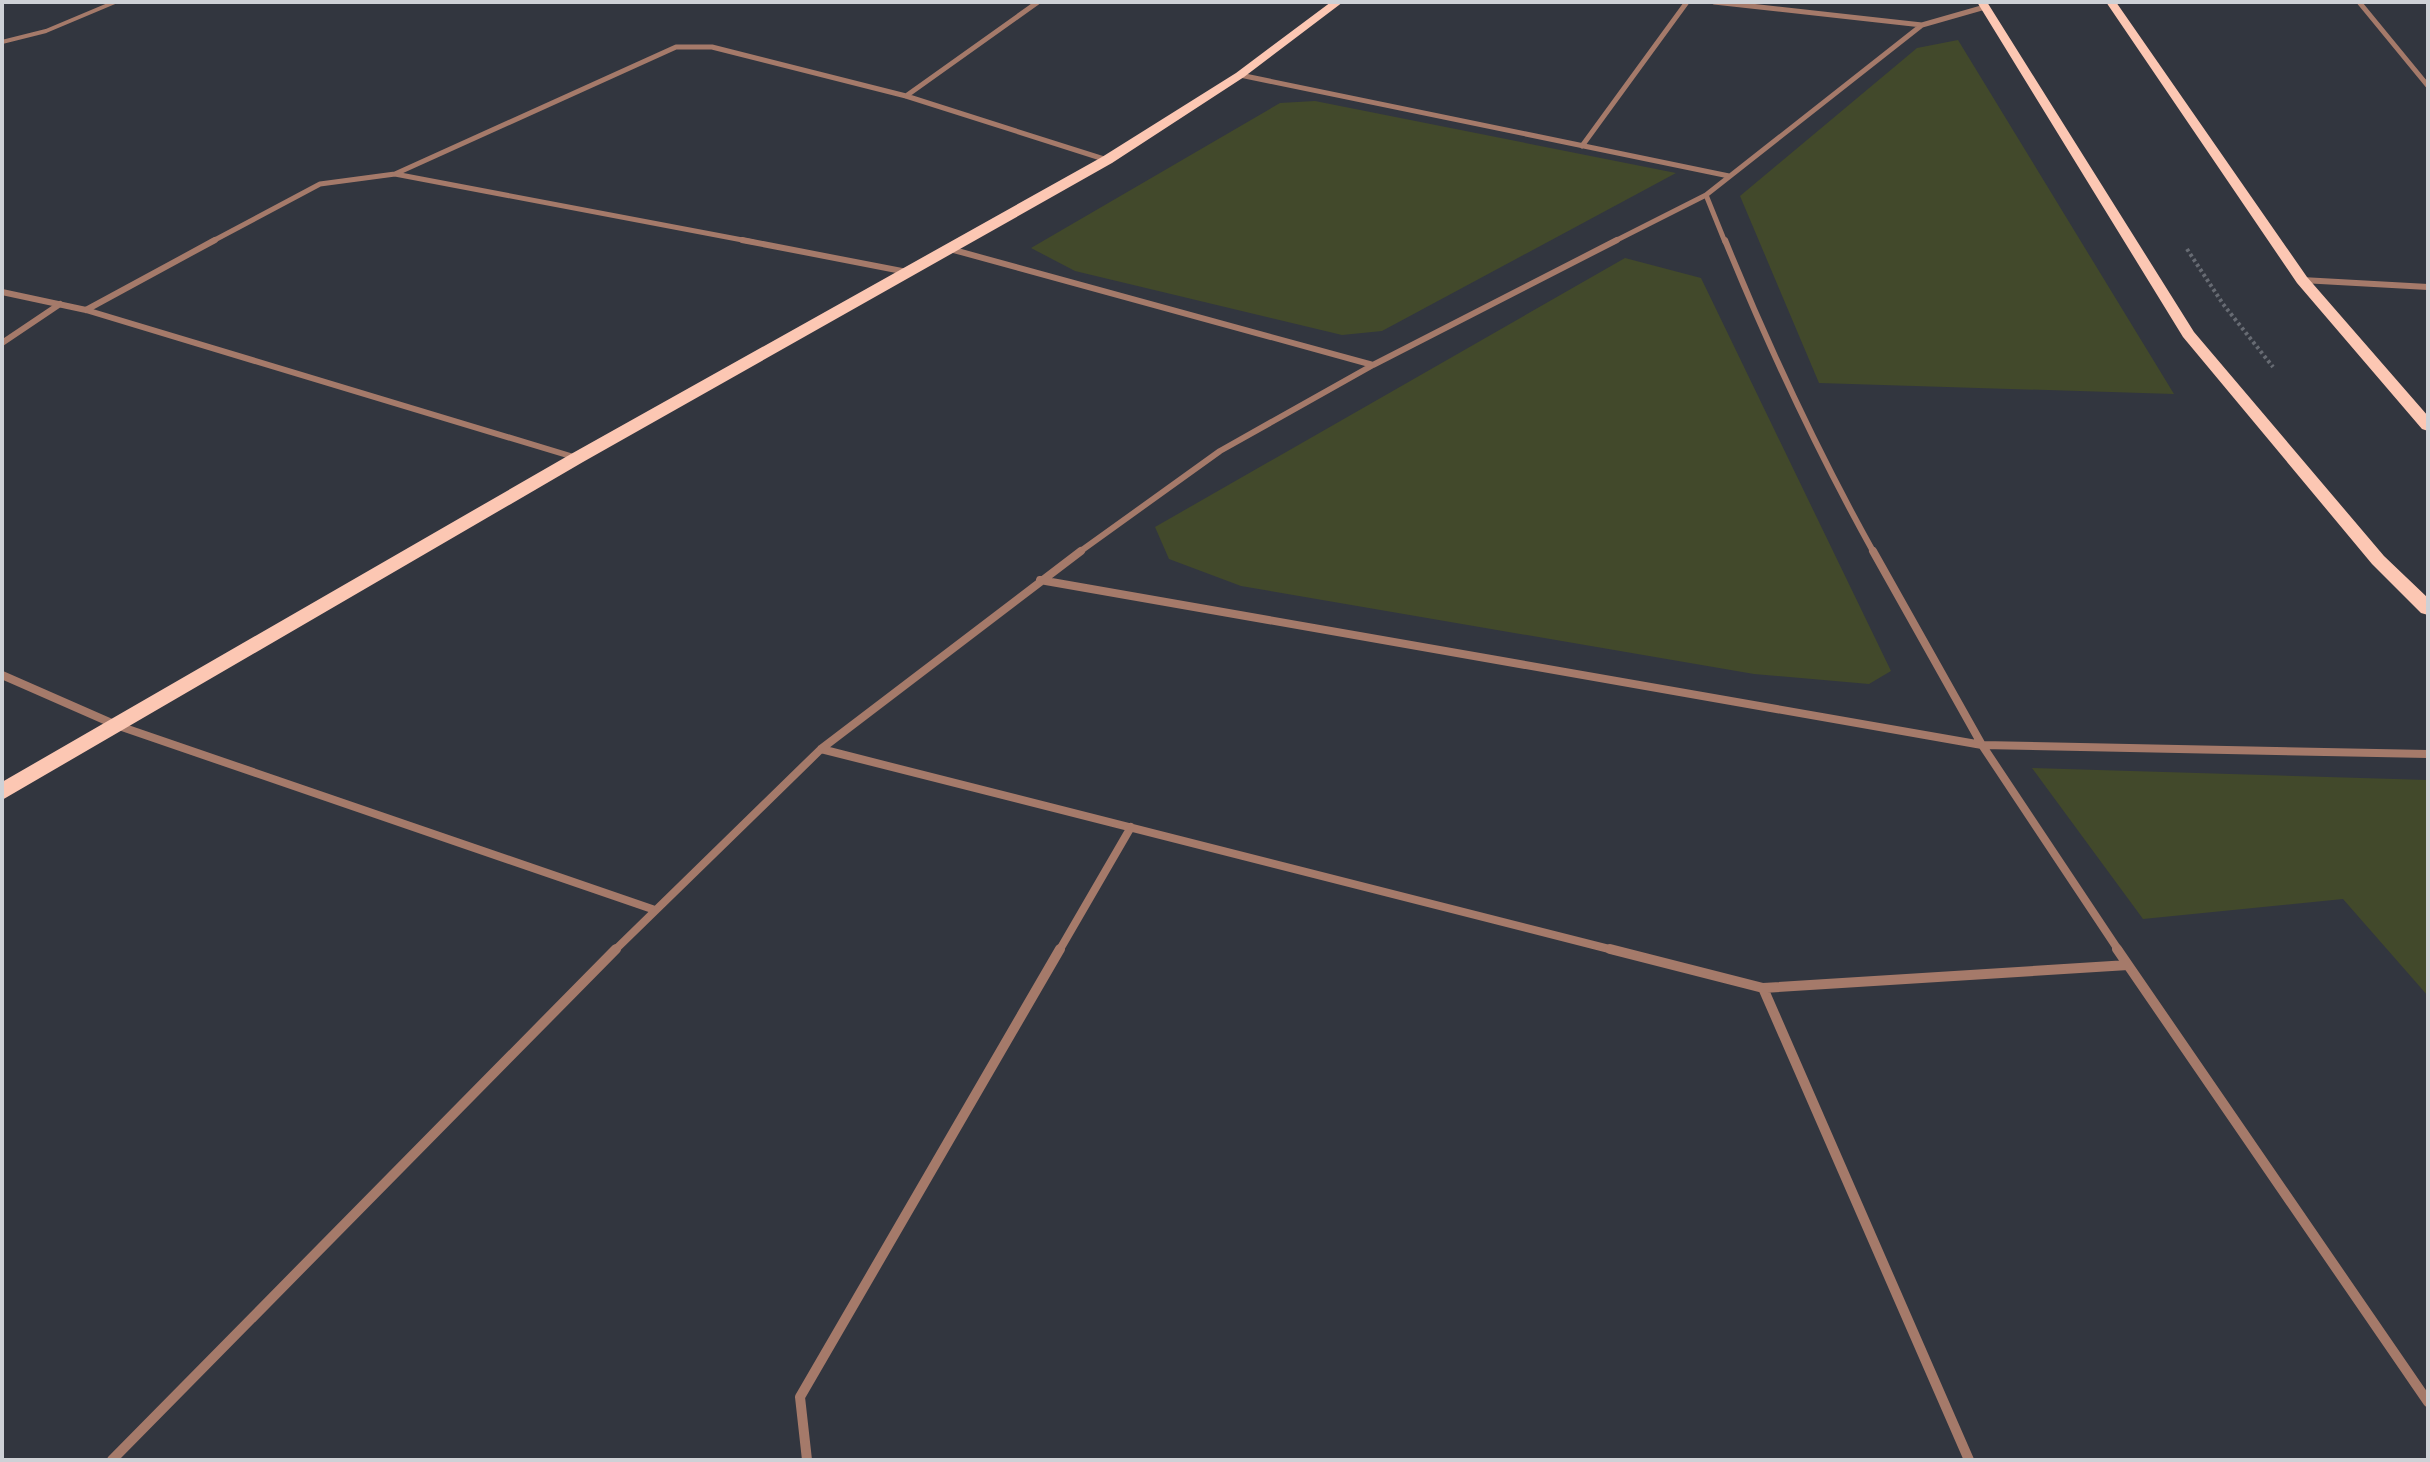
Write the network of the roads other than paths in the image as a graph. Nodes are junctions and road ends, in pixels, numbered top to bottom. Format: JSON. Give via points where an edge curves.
{"nodes":[{"id":1,"x":115,"y":2,"type":"edge"},
{"id":2,"x":1038,"y":2,"type":"edge"},
{"id":3,"x":1338,"y":2,"type":"edge"},
{"id":4,"x":1687,"y":2,"type":"edge"},
{"id":5,"x":1714,"y":2,"type":"edge"},
{"id":6,"x":2111,"y":2,"type":"edge"},
{"id":7,"x":2359,"y":2,"type":"edge"},
{"id":8,"x":1984,"y":4,"type":"edge"},
{"id":9,"x":1922,"y":25,"type":"junction"},
{"id":10,"x":2,"y":42,"type":"edge"},
{"id":11,"x":1240,"y":75,"type":"junction"},
{"id":12,"x":2428,"y":86,"type":"edge"},
{"id":13,"x":906,"y":96,"type":"junction"},
{"id":14,"x":1582,"y":146,"type":"junction"},
{"id":15,"x":1107,"y":160,"type":"junction"},
{"id":16,"x":395,"y":174,"type":"junction"},
{"id":17,"x":1729,"y":176,"type":"junction"},
{"id":18,"x":1706,"y":195,"type":"junction"},
{"id":19,"x":949,"y":248,"type":"junction"},
{"id":20,"x":907,"y":272,"type":"junction"},
{"id":21,"x":2302,"y":280,"type":"junction"},
{"id":22,"x":2428,"y":287,"type":"edge"},
{"id":23,"x":2,"y":292,"type":"edge"},
{"id":24,"x":60,"y":304,"type":"junction"},
{"id":25,"x":86,"y":310,"type":"junction"},
{"id":26,"x":2,"y":343,"type":"edge"},
{"id":27,"x":1373,"y":365,"type":"junction"},
{"id":28,"x":2428,"y":426,"type":"edge"},
{"id":29,"x":577,"y":458,"type":"junction"},
{"id":30,"x":1040,"y":580,"type":"junction"},
{"id":31,"x":2428,"y":609,"type":"edge"},
{"id":32,"x":2,"y":675,"type":"edge"},
{"id":33,"x":116,"y":725,"type":"junction"},
{"id":34,"x":1982,"y":745,"type":"junction"},
{"id":35,"x":821,"y":749,"type":"junction"},
{"id":36,"x":2428,"y":754,"type":"edge"},
{"id":37,"x":2,"y":792,"type":"edge"},
{"id":38,"x":1131,"y":827,"type":"junction"},
{"id":39,"x":655,"y":910,"type":"junction"},
{"id":40,"x":2128,"y":965,"type":"junction"},
{"id":41,"x":1763,"y":988,"type":"junction"},
{"id":42,"x":2428,"y":1402,"type":"edge"},
{"id":43,"x":112,"y":1460,"type":"edge"},
{"id":44,"x":807,"y":1460,"type":"edge"},
{"id":45,"x":1969,"y":1460,"type":"edge"}],
"edges":[{"from":1,"to":10,"type":"lane","via":[[46,31]]},
{"from":2,"to":13,"type":"street"},
{"from":3,"to":11,"type":"main road"},
{"from":4,"to":14,"type":"street"},
{"from":5,"to":9,"type":"street"},
{"from":6,"to":21,"type":"main road"},
{"from":7,"to":12,"type":"street"},
{"from":8,"to":9,"type":"street"},
{"from":8,"to":31,"type":"main road","via":[[2188,334],[2378,560]]},
{"from":9,"to":17,"type":"street"},
{"from":11,"to":14,"type":"street"},
{"from":11,"to":15,"type":"main road"},
{"from":13,"to":15,"type":"street"},
{"from":13,"to":16,"type":"street","via":[[712,47],[676,47]]},
{"from":14,"to":17,"type":"street"},
{"from":15,"to":19,"type":"main road"},
{"from":16,"to":20,"type":"street"},
{"from":16,"to":25,"type":"street","via":[[320,184]]},
{"from":17,"to":18,"type":"street"},
{"from":18,"to":27,"type":"street"},
{"from":18,"to":34,"type":"street","via":[[1773,358],[1828,471]]},
{"from":19,"to":20,"type":"main road"},
{"from":19,"to":27,"type":"street"},
{"from":20,"to":29,"type":"main road"},
{"from":21,"to":22,"type":"street"},
{"from":21,"to":28,"type":"main road"},
{"from":23,"to":24,"type":"street"},
{"from":24,"to":25,"type":"street"},
{"from":24,"to":26,"type":"street"},
{"from":25,"to":29,"type":"street"},
{"from":27,"to":30,"type":"street","via":[[1220,451]]},
{"from":29,"to":33,"type":"main road"},
{"from":30,"to":34,"type":"street"},
{"from":30,"to":35,"type":"street"},
{"from":32,"to":33,"type":"street"},
{"from":33,"to":37,"type":"main road"},
{"from":33,"to":39,"type":"street"},
{"from":34,"to":36,"type":"street"},
{"from":34,"to":40,"type":"street"},
{"from":35,"to":38,"type":"street"},
{"from":35,"to":39,"type":"street"},
{"from":38,"to":41,"type":"street"},
{"from":38,"to":44,"type":"street","via":[[800,1397]]},
{"from":39,"to":43,"type":"street"},
{"from":40,"to":41,"type":"street"},
{"from":40,"to":42,"type":"street"},
{"from":41,"to":45,"type":"street"}]}
